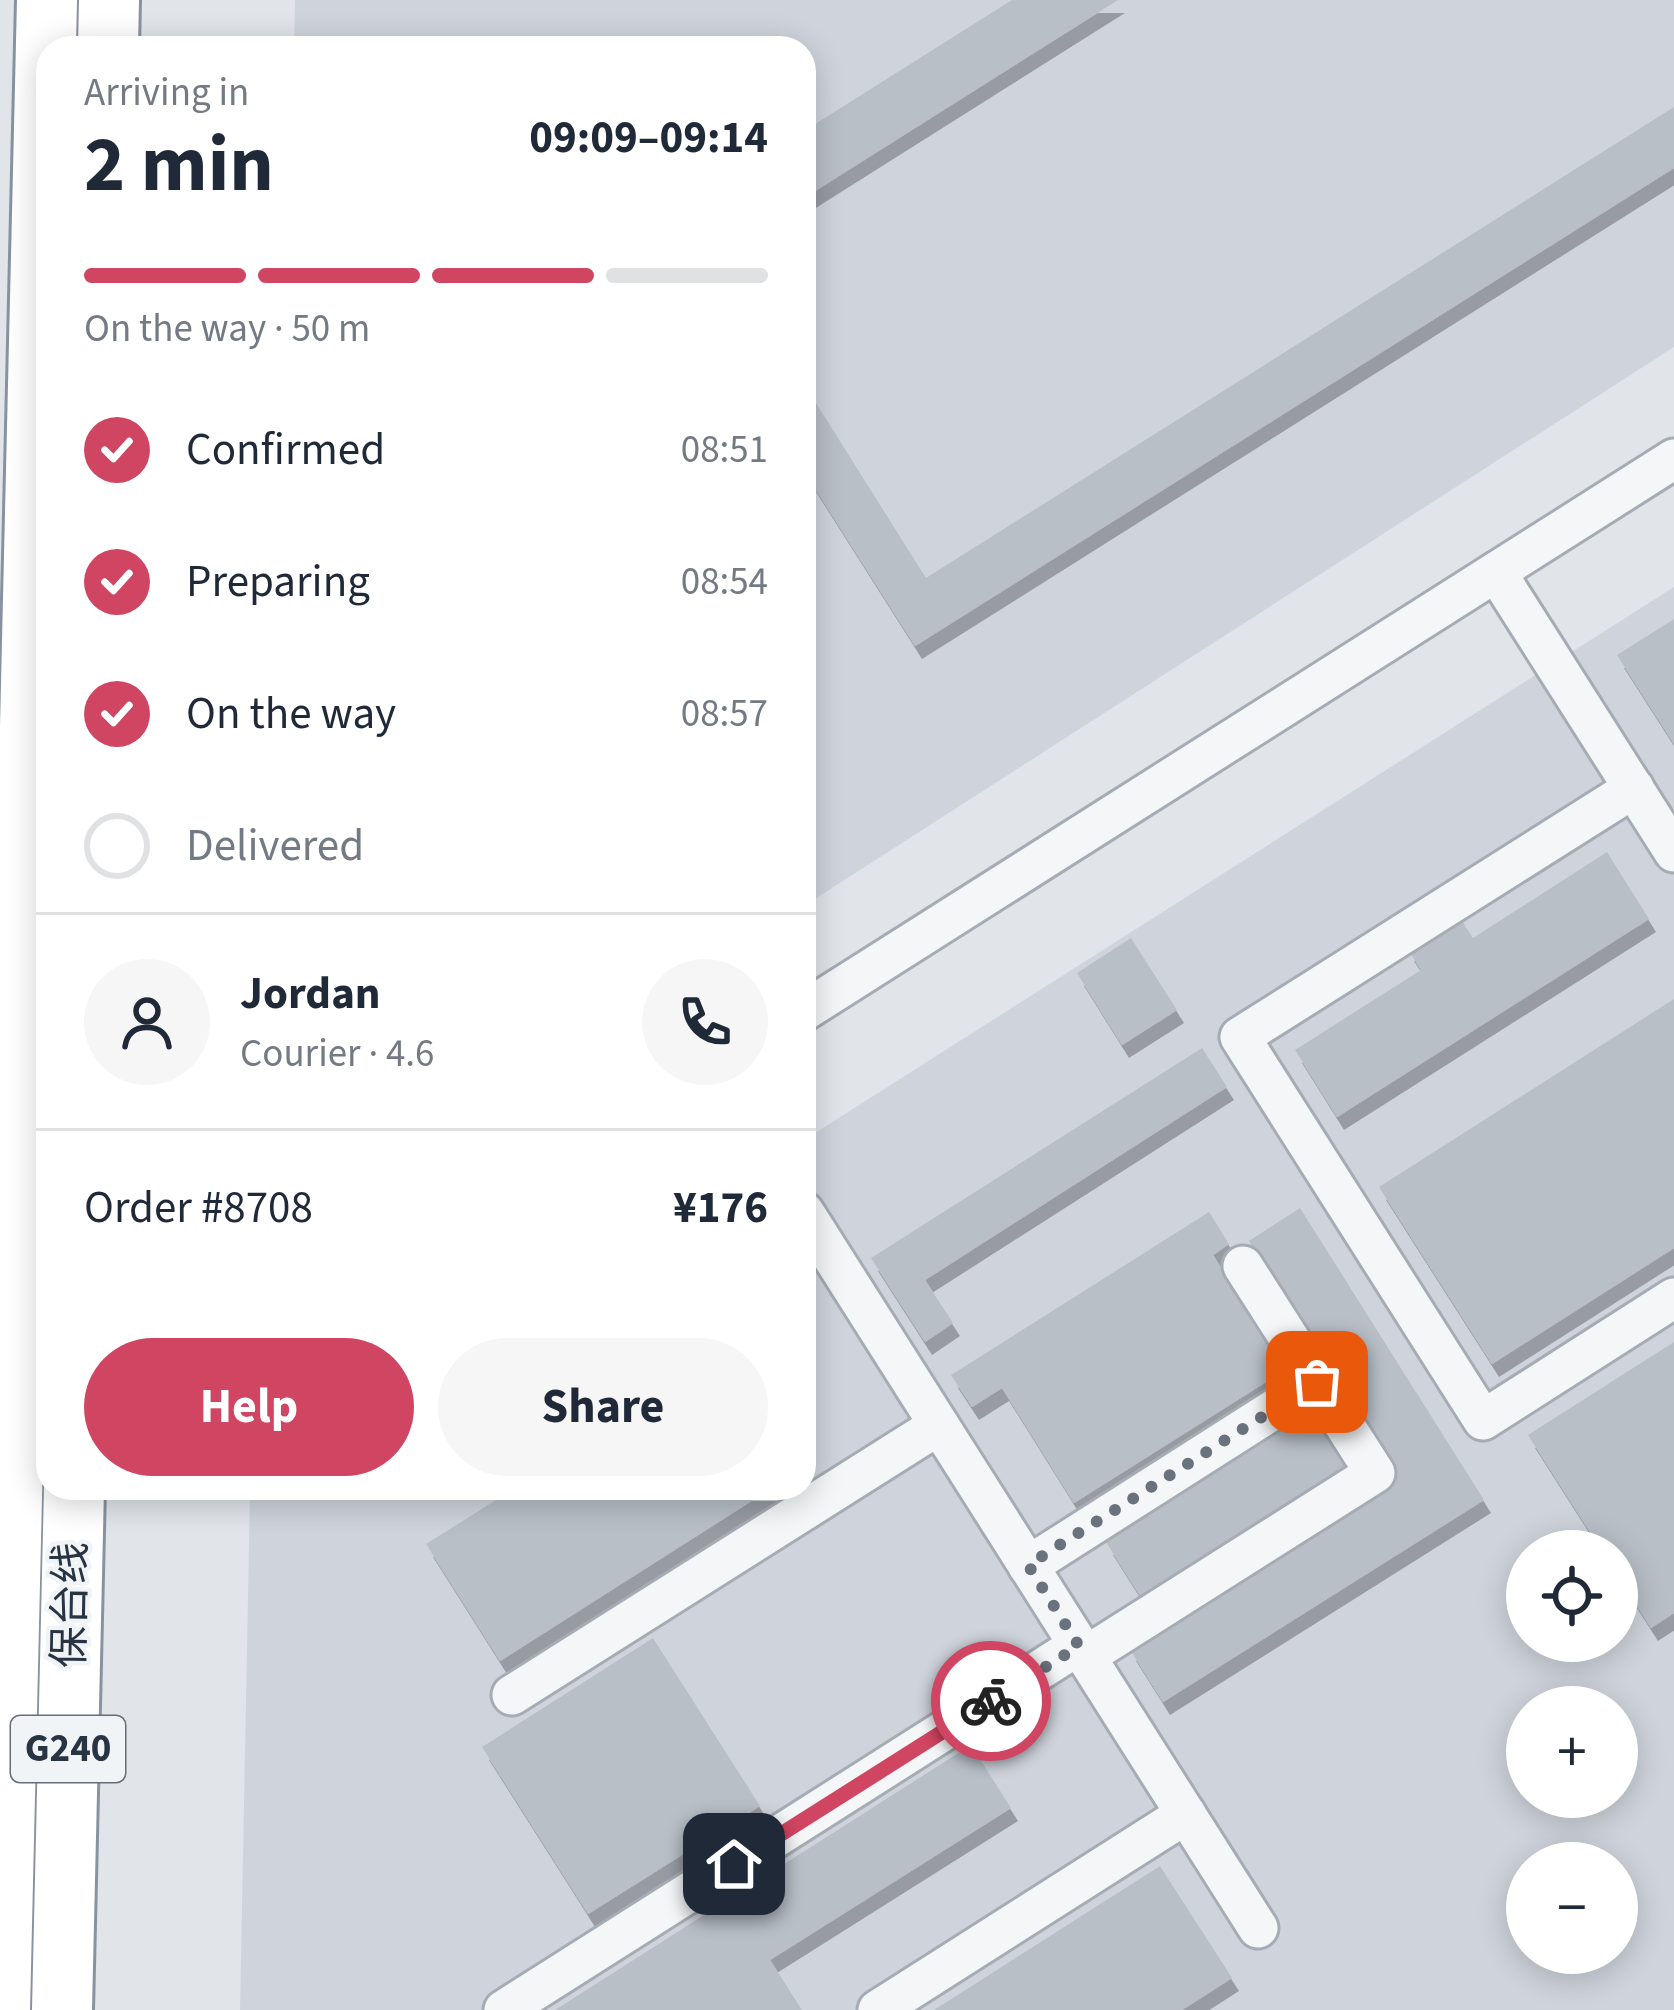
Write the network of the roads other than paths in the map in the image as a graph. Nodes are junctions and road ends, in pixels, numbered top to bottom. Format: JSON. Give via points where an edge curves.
{"nodes":[{"id":1,"x":46,"y":0,"type":"edge"},
{"id":2,"x":109,"y":0,"type":"edge"},
{"id":3,"x":45,"y":36,"type":"edge"},
{"id":4,"x":108,"y":36,"type":"edge"},
{"id":5,"x":1674,"y":459,"type":"edge"},
{"id":6,"x":36,"y":484,"type":"edge"},
{"id":7,"x":1496,"y":572,"type":"junction"},
{"id":8,"x":1634,"y":788,"type":"junction"},
{"id":9,"x":1674,"y":852,"type":"edge"},
{"id":10,"x":816,"y":1003,"type":"edge"},
{"id":11,"x":816,"y":1231,"type":"edge"},
{"id":12,"x":1244,"y":1266,"type":"dead end"},
{"id":13,"x":1674,"y":1298,"type":"edge"},
{"id":14,"x":1317,"y":1382,"type":"junction"},
{"id":15,"x":939,"y":1425,"type":"junction"},
{"id":16,"x":15,"y":1500,"type":"edge"},
{"id":17,"x":74,"y":1500,"type":"edge"},
{"id":18,"x":1028,"y":1565,"type":"junction"},
{"id":19,"x":1082,"y":1651,"type":"junction"},
{"id":20,"x":512,"y":1695,"type":"dead end"},
{"id":21,"x":1186,"y":1814,"type":"junction"},
{"id":22,"x":1258,"y":1928,"type":"dead end"},
{"id":23,"x":0,"y":2010,"type":"edge"},
{"id":24,"x":62,"y":2010,"type":"edge"},
{"id":25,"x":503,"y":2010,"type":"edge"},
{"id":26,"x":878,"y":2010,"type":"edge"}],
"edges":[{"from":1,"to":3,"type":"highway","name":"保台线","number":"G240"},
{"from":2,"to":4,"type":"highway"},
{"from":5,"to":7,"type":"street"},
{"from":6,"to":16,"type":"highway","name":"保台线","number":"G240"},
{"from":7,"to":8,"type":"street"},
{"from":7,"to":10,"type":"street"},
{"from":8,"to":9,"type":"street"},
{"from":8,"to":13,"type":"street","via":[[1240,1037],[1483,1420]]},
{"from":11,"to":15,"type":"street"},
{"from":12,"to":14,"type":"street"},
{"from":14,"to":18,"type":"street"},
{"from":14,"to":19,"type":"street","via":[[1375,1473]]},
{"from":15,"to":18,"type":"street"},
{"from":15,"to":20,"type":"street"},
{"from":16,"to":23,"type":"highway","name":"保台线","number":"G240"},
{"from":17,"to":24,"type":"highway","name":"保台线","number":"G240"},
{"from":18,"to":19,"type":"street"},
{"from":19,"to":21,"type":"street"},
{"from":19,"to":25,"type":"street"},
{"from":21,"to":22,"type":"street"},
{"from":21,"to":26,"type":"street"}]}
